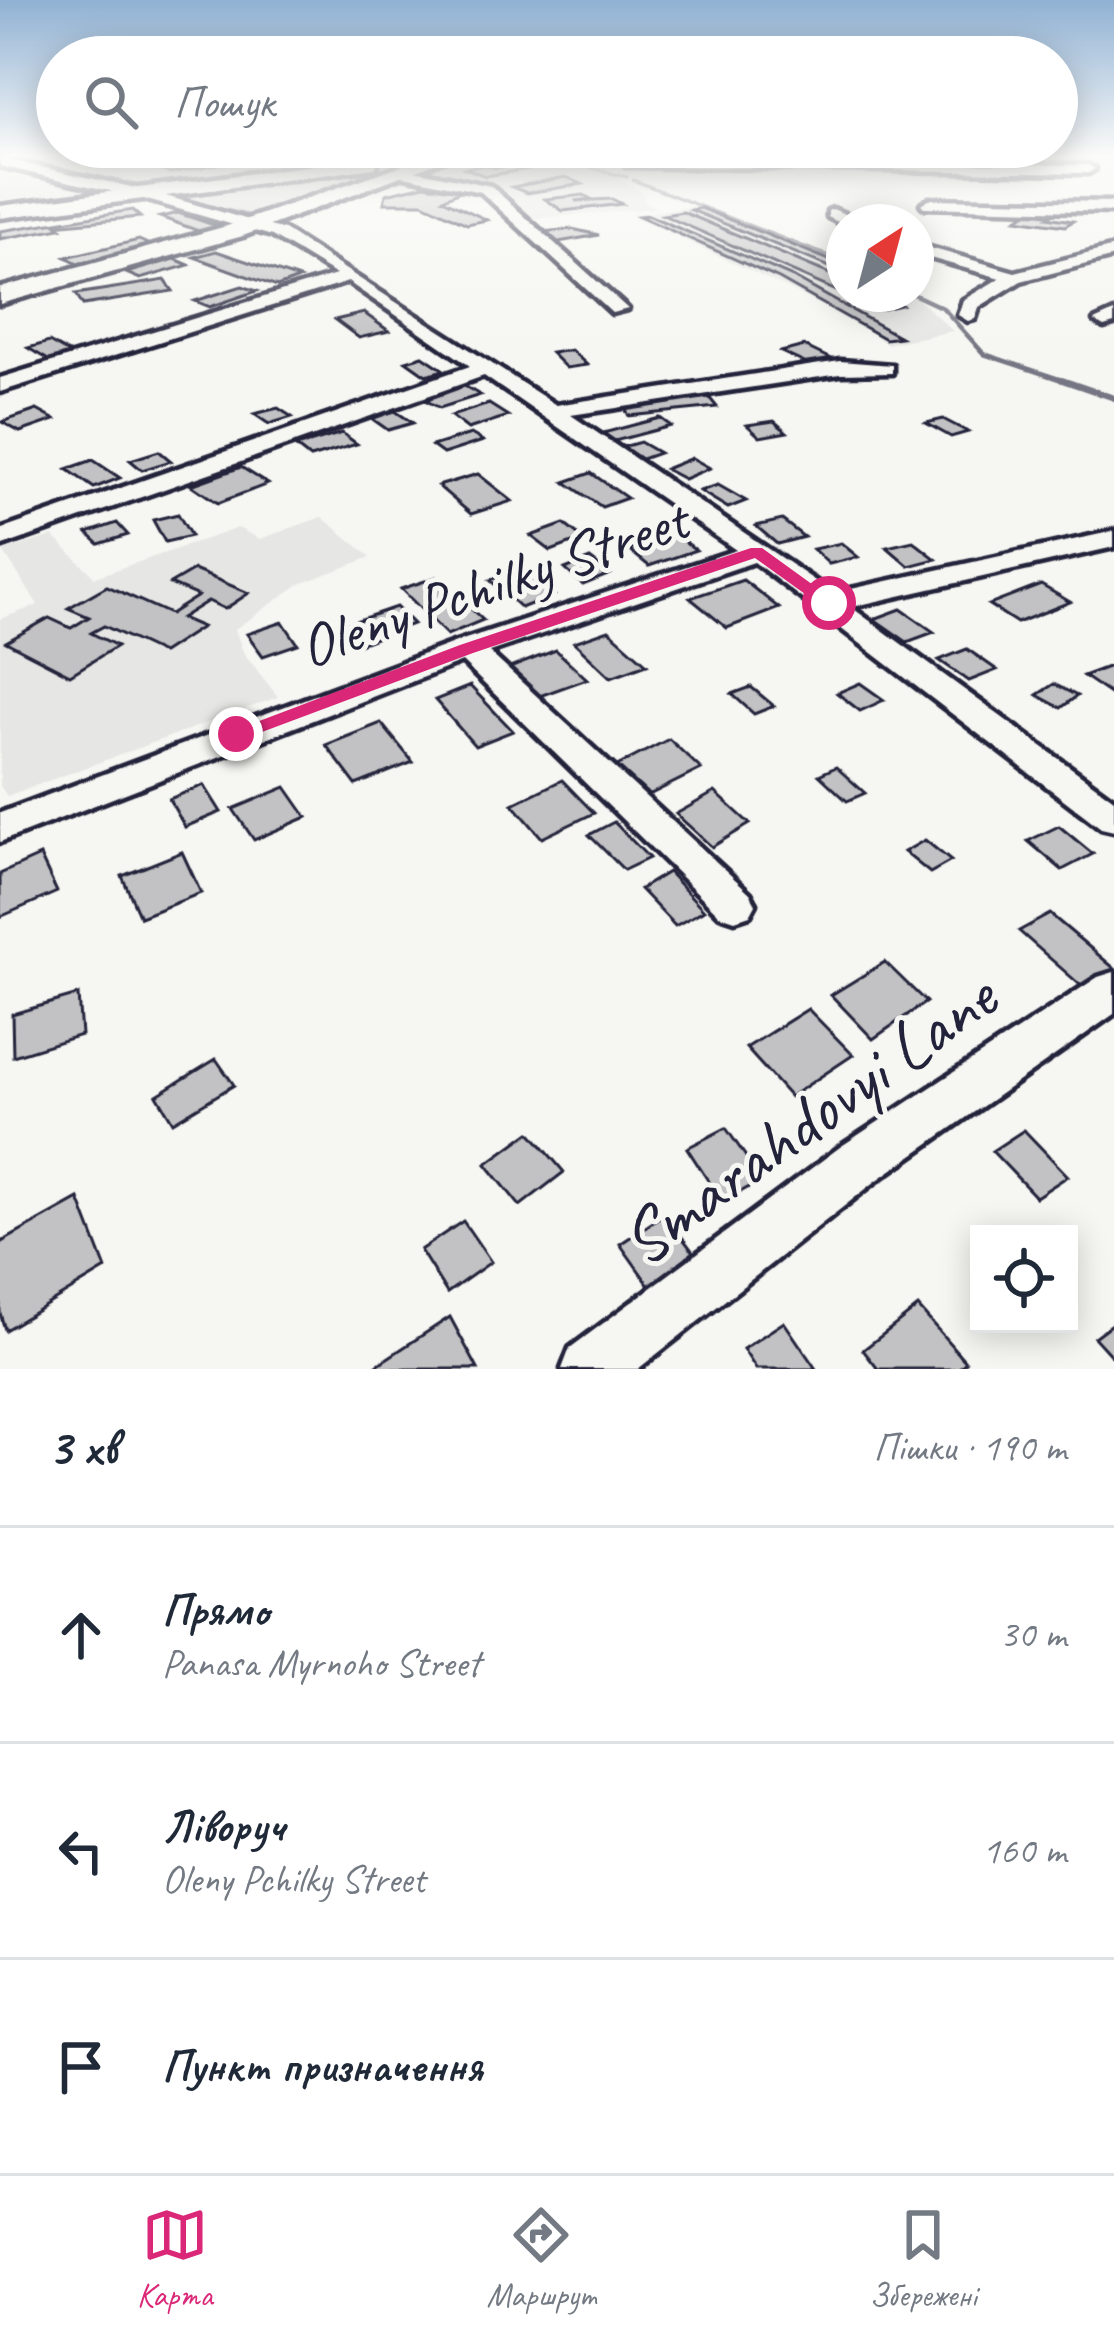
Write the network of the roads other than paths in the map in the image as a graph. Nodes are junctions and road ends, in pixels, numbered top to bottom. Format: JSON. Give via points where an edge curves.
{"nodes":[{"id":1,"x":234,"y":219,"type":"edge"},
{"id":2,"x":267,"y":219,"type":"edge"},
{"id":3,"x":519,"y":219,"type":"edge"},
{"id":4,"x":253,"y":224,"type":"junction"},
{"id":5,"x":934,"y":254,"type":"edge"},
{"id":6,"x":1113,"y":254,"type":"edge"},
{"id":7,"x":350,"y":276,"type":"junction"},
{"id":8,"x":1015,"y":277,"type":"junction"},
{"id":9,"x":0,"y":296,"type":"edge"},
{"id":10,"x":619,"y":309,"type":"dead end"},
{"id":11,"x":968,"y":315,"type":"dead end"},
{"id":12,"x":483,"y":369,"type":"junction"},
{"id":13,"x":885,"y":369,"type":"dead end"},
{"id":14,"x":0,"y":385,"type":"edge"},
{"id":15,"x":550,"y":412,"type":"junction"},
{"id":16,"x":0,"y":538,"type":"edge"},
{"id":17,"x":1114,"y":538,"type":"edge"},
{"id":18,"x":757,"y":552,"type":"junction"},
{"id":19,"x":829,"y":603,"type":"junction"},
{"id":20,"x":467,"y":649,"type":"junction"},
{"id":21,"x":1114,"y":818,"type":"edge"},
{"id":22,"x":0,"y":828,"type":"edge"},
{"id":23,"x":735,"y":904,"type":"dead end"},
{"id":24,"x":1114,"y":990,"type":"edge"},
{"id":25,"x":591,"y":1369,"type":"edge"}],
"edges":[{"from":1,"to":4,"type":"street"},
{"from":2,"to":4,"type":"main road"},
{"from":3,"to":10,"type":"street"},
{"from":4,"to":7,"type":"street"},
{"from":4,"to":9,"type":"main road"},
{"from":5,"to":8,"type":"street"},
{"from":6,"to":8,"type":"street"},
{"from":7,"to":12,"type":"street"},
{"from":7,"to":14,"type":"street"},
{"from":8,"to":11,"type":"street","via":[[970,304]]},
{"from":12,"to":15,"type":"street"},
{"from":12,"to":16,"type":"street"},
{"from":13,"to":15,"type":"street","via":[[833,365]]},
{"from":15,"to":18,"type":"street"},
{"from":17,"to":19,"type":"street"},
{"from":18,"to":19,"type":"street"},
{"from":18,"to":20,"type":"street","name":"Oleny Pchilky Street"},
{"from":19,"to":21,"type":"street"},
{"from":20,"to":22,"type":"street","name":"Oleny Pchilky Street"},
{"from":20,"to":23,"type":"street"},
{"from":24,"to":25,"type":"street","name":"Smarahdovyi Lane","via":[[857,1164]]}]}
